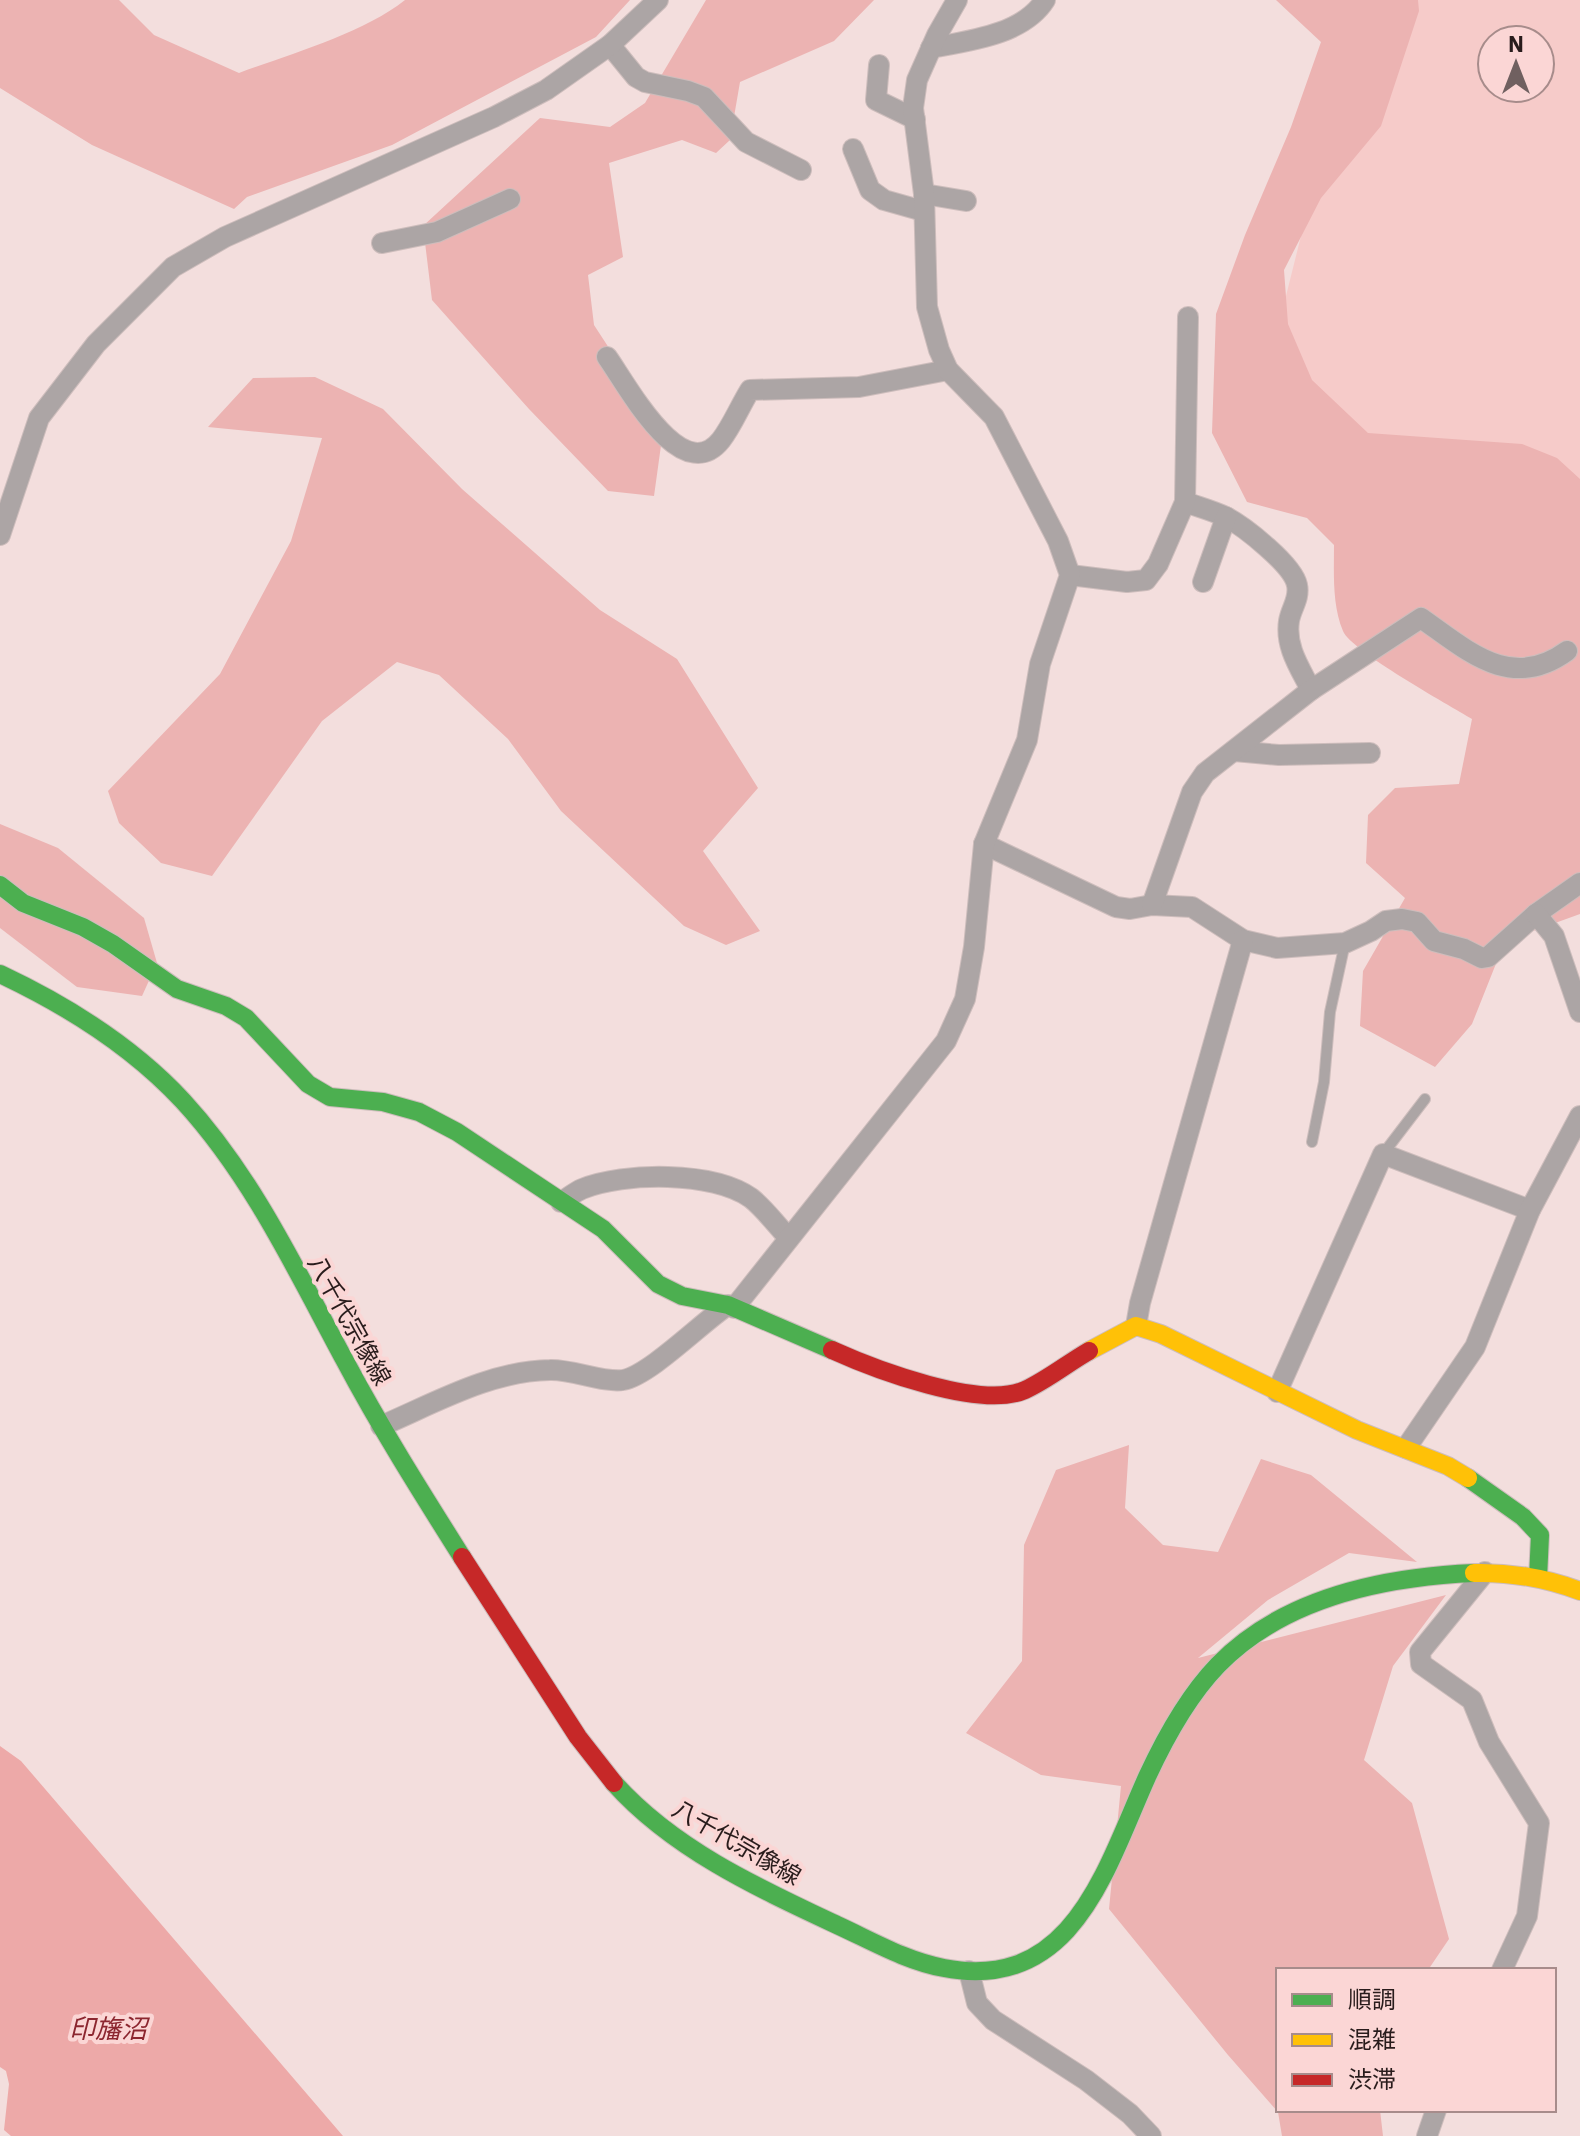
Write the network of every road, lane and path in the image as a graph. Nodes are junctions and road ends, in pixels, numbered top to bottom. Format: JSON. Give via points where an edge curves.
{"nodes":[{"id":1,"x":658,"y":0,"type":"edge"},
{"id":2,"x":957,"y":0,"type":"edge"},
{"id":3,"x":1045,"y":0,"type":"edge"},
{"id":4,"x":610,"y":45,"type":"junction"},
{"id":5,"x":931,"y":48,"type":"junction"},
{"id":6,"x":879,"y":65,"type":"dead end"},
{"id":7,"x":915,"y":119,"type":"junction"},
{"id":8,"x":853,"y":149,"type":"dead end"},
{"id":9,"x":801,"y":170,"type":"dead end"},
{"id":10,"x":510,"y":199,"type":"dead end"},
{"id":11,"x":966,"y":201,"type":"dead end"},
{"id":12,"x":924,"y":203,"type":"junction"},
{"id":13,"x":382,"y":243,"type":"dead end"},
{"id":14,"x":1188,"y":317,"type":"dead end"},
{"id":15,"x":607,"y":357,"type":"dead end"},
{"id":16,"x":948,"y":370,"type":"junction"},
{"id":17,"x":1185,"y":502,"type":"junction"},
{"id":18,"x":1226,"y":517,"type":"junction"},
{"id":19,"x":0,"y":535,"type":"edge"},
{"id":20,"x":1070,"y":575,"type":"junction"},
{"id":21,"x":1203,"y":582,"type":"dead end"},
{"id":22,"x":1567,"y":651,"type":"dead end"},
{"id":23,"x":1311,"y":690,"type":"junction"},
{"id":24,"x":1234,"y":751,"type":"junction"},
{"id":25,"x":1370,"y":753,"type":"dead end"},
{"id":26,"x":984,"y":844,"type":"junction"},
{"id":27,"x":1580,"y":883,"type":"edge"},
{"id":28,"x":0,"y":885,"type":"edge"},
{"id":29,"x":1152,"y":905,"type":"junction"},
{"id":30,"x":1536,"y":914,"type":"junction"},
{"id":31,"x":1243,"y":940,"type":"junction"},
{"id":32,"x":1345,"y":943,"type":"junction"},
{"id":33,"x":0,"y":974,"type":"edge"},
{"id":34,"x":1580,"y":1012,"type":"edge"},
{"id":35,"x":1425,"y":1099,"type":"dead end"},
{"id":36,"x":1580,"y":1116,"type":"edge"},
{"id":37,"x":1312,"y":1142,"type":"dead end"},
{"id":38,"x":1383,"y":1154,"type":"junction"},
{"id":39,"x":561,"y":1202,"type":"junction"},
{"id":40,"x":1530,"y":1210,"type":"junction"},
{"id":41,"x":789,"y":1238,"type":"junction"},
{"id":42,"x":731,"y":1306,"type":"junction"},
{"id":43,"x":1136,"y":1326,"type":"junction"},
{"id":44,"x":1277,"y":1392,"type":"junction"},
{"id":45,"x":381,"y":1426,"type":"junction"},
{"id":46,"x":1406,"y":1448,"type":"junction"},
{"id":47,"x":1485,"y":1572,"type":"junction"},
{"id":48,"x":1538,"y":1578,"type":"junction"},
{"id":49,"x":1580,"y":1591,"type":"edge"},
{"id":50,"x":1503,"y":1968,"type":"edge"},
{"id":51,"x":969,"y":1971,"type":"junction"},
{"id":52,"x":1435,"y":2112,"type":"edge"},
{"id":53,"x":1151,"y":2136,"type":"edge"},
{"id":54,"x":1427,"y":2136,"type":"edge"}],
"edges":[{"from":1,"to":4,"type":"street"},
{"from":2,"to":5,"type":"street"},
{"from":3,"to":5,"type":"street","via":[[1009,29]]},
{"from":4,"to":9,"type":"street","via":[[636,77],[704,97],[746,142]]},
{"from":4,"to":19,"type":"street","via":[[546,90],[494,117],[238,231],[173,267],[96,344],[39,418]]},
{"from":5,"to":7,"type":"street","via":[[917,80]]},
{"from":6,"to":7,"type":"street","via":[[876,100]]},
{"from":7,"to":12,"type":"street"},
{"from":8,"to":12,"type":"street","via":[[870,190],[884,200]]},
{"from":10,"to":13,"type":"street","via":[[437,232]]},
{"from":11,"to":12,"type":"street"},
{"from":12,"to":16,"type":"street","via":[[927,307]]},
{"from":14,"to":17,"type":"street"},
{"from":15,"to":16,"type":"street","via":[[655,426],[692,455],[721,441],[750,390],[859,387]]},
{"from":16,"to":20,"type":"street","via":[[994,417]]},
{"from":17,"to":18,"type":"street"},
{"from":17,"to":20,"type":"street","via":[[1146,580]]},
{"from":18,"to":21,"type":"street"},
{"from":18,"to":23,"type":"street","via":[[1257,539],[1297,582],[1287,641]]},
{"from":20,"to":26,"type":"street","via":[[1040,664],[1027,740]]},
{"from":22,"to":23,"type":"street","via":[[1553,662],[1525,670],[1503,668],[1421,618]]},
{"from":23,"to":24,"type":"street"},
{"from":24,"to":25,"type":"street"},
{"from":24,"to":29,"type":"street","via":[[1205,773],[1192,792]]},
{"from":26,"to":29,"type":"street","via":[[1116,907]]},
{"from":26,"to":41,"type":"street","via":[[965,999],[946,1041]]},
{"from":27,"to":30,"type":"street"},
{"from":28,"to":39,"type":"main road","via":[[23,903],[83,927],[177,989],[246,1018],[308,1084],[330,1097],[419,1112]]},
{"from":29,"to":31,"type":"street","via":[[1192,907]]},
{"from":30,"to":32,"type":"street","via":[[1482,958],[1434,941],[1417,922],[1402,919],[1386,921]]},
{"from":30,"to":34,"type":"street","via":[[1554,936]]},
{"from":31,"to":32,"type":"street","via":[[1277,948]]},
{"from":31,"to":43,"type":"street","via":[[1196,1150]]},
{"from":32,"to":37,"type":"lane"},
{"from":33,"to":45,"type":"main road","name":"八千代宗像線","via":[[42,992],[89,1022],[179,1098],[227,1155],[272,1228]]},
{"from":35,"to":38,"type":"lane"},
{"from":36,"to":40,"type":"street"},
{"from":38,"to":40,"type":"street"},
{"from":38,"to":44,"type":"street"},
{"from":39,"to":41,"type":"street","via":[[581,1190],[629,1177],[714,1183],[750,1197]]},
{"from":39,"to":42,"type":"main road","via":[[603,1229],[658,1284],[682,1296]]},
{"from":40,"to":46,"type":"street","via":[[1475,1347]]},
{"from":41,"to":42,"type":"street"},
{"from":42,"to":43,"type":"main road","via":[[917,1383],[1004,1395],[1023,1391]]},
{"from":42,"to":45,"type":"street","via":[[644,1370],[622,1380],[554,1369],[521,1372],[478,1384]]},
{"from":43,"to":44,"type":"main road"},
{"from":44,"to":46,"type":"main road"},
{"from":45,"to":51,"type":"main road","name":"八千代宗像線","via":[[578,1737],[627,1798],[698,1851],[819,1916],[916,1961]]},
{"from":46,"to":48,"type":"main road","via":[[1487,1489],[1523,1517],[1540,1535]]},
{"from":47,"to":48,"type":"main road","name":"八千代宗像線"},
{"from":47,"to":50,"type":"street","via":[[1420,1652],[1421,1664],[1472,1700],[1489,1742],[1539,1823],[1527,1916]]},
{"from":47,"to":51,"type":"main road","name":"八千代宗像線","via":[[1352,1589],[1301,1607],[1259,1631],[1217,1665],[1180,1716],[1097,1895],[1078,1922],[1047,1950],[985,1971]]},
{"from":48,"to":49,"type":"main road","name":"八千代宗像線"},
{"from":51,"to":53,"type":"street","via":[[977,2003],[993,2020],[1086,2080]]},
{"from":52,"to":54,"type":"street"}]}
